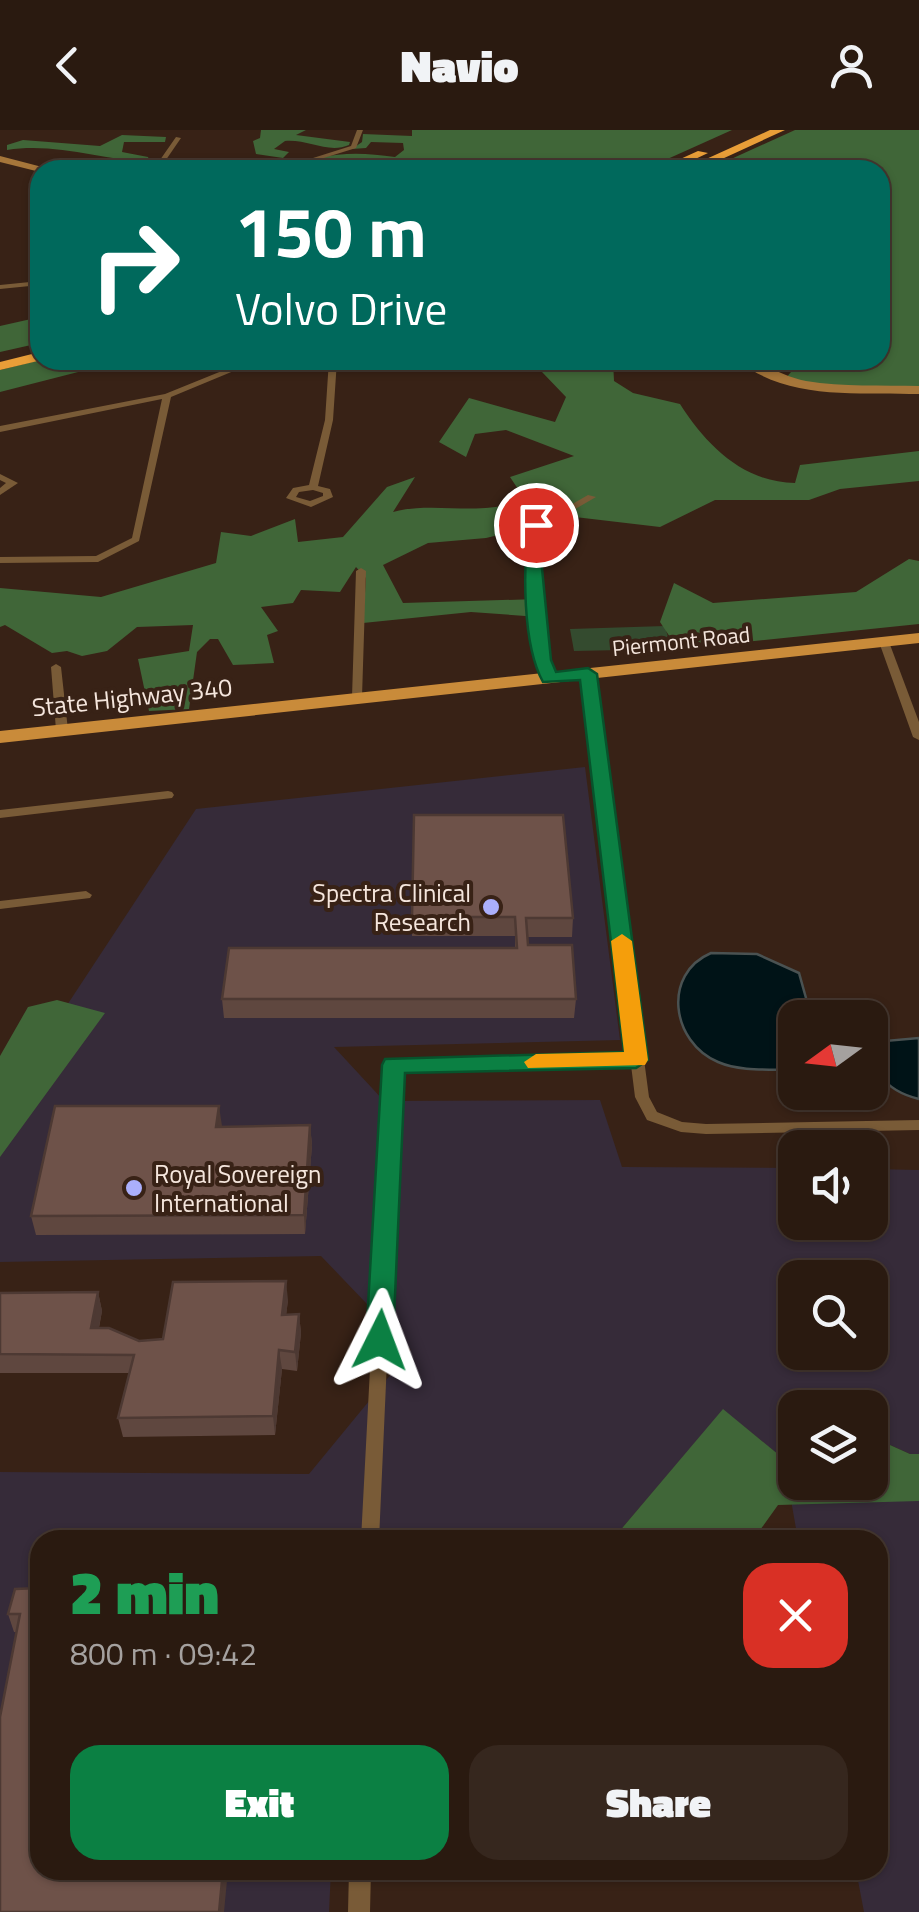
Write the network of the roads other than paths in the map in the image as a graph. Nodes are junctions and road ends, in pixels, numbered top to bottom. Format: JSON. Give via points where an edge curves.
{"nodes":[{"id":1,"x":360,"y":130,"type":"edge"},
{"id":2,"x":752,"y":130,"type":"edge"},
{"id":3,"x":778,"y":130,"type":"edge"},
{"id":4,"x":178,"y":138,"type":"dead end"},
{"id":5,"x":0,"y":158,"type":"edge"},
{"id":6,"x":163,"y":160,"type":"edge"},
{"id":7,"x":311,"y":160,"type":"edge"},
{"id":8,"x":684,"y":160,"type":"edge"},
{"id":9,"x":710,"y":160,"type":"edge"},
{"id":10,"x":30,"y":167,"type":"edge"},
{"id":11,"x":30,"y":284,"type":"edge"},
{"id":12,"x":0,"y":286,"type":"edge"},
{"id":13,"x":30,"y":350,"type":"edge"},
{"id":14,"x":0,"y":357,"type":"edge"},
{"id":15,"x":30,"y":358,"type":"edge"},
{"id":16,"x":0,"y":366,"type":"edge"},
{"id":17,"x":232,"y":370,"type":"edge"},
{"id":18,"x":332,"y":370,"type":"edge"},
{"id":19,"x":761,"y":370,"type":"edge"},
{"id":20,"x":919,"y":390,"type":"edge"},
{"id":21,"x":168,"y":396,"type":"junction"},
{"id":22,"x":0,"y":430,"type":"edge"},
{"id":23,"x":0,"y":476,"type":"edge"},
{"id":24,"x":314,"y":487,"type":"dead end"},
{"id":25,"x":0,"y":492,"type":"edge"},
{"id":26,"x":591,"y":498,"type":"dead end"},
{"id":27,"x":0,"y":560,"type":"edge"},
{"id":28,"x":361,"y":570,"type":"dead end"},
{"id":29,"x":919,"y":638,"type":"edge"},
{"id":30,"x":884,"y":642,"type":"junction"},
{"id":31,"x":56,"y":666,"type":"dead end"},
{"id":32,"x":588,"y":674,"type":"junction"},
{"id":33,"x":549,"y":678,"type":"junction"},
{"id":34,"x":357,"y":697,"type":"junction"},
{"id":35,"x":269,"y":707,"type":"joint"},
{"id":36,"x":62,"y":730,"type":"junction"},
{"id":37,"x":919,"y":736,"type":"edge"},
{"id":38,"x":0,"y":737,"type":"edge"},
{"id":39,"x":168,"y":795,"type":"dead end"},
{"id":40,"x":0,"y":814,"type":"edge"},
{"id":41,"x":86,"y":895,"type":"dead end"},
{"id":42,"x":0,"y":905,"type":"edge"},
{"id":43,"x":636,"y":1060,"type":"junction"},
{"id":44,"x":919,"y":1124,"type":"edge"},
{"id":45,"x":370,"y":1530,"type":"edge"},
{"id":46,"x":360,"y":1880,"type":"edge"},
{"id":47,"x":358,"y":1912,"type":"edge"}],
"edges":[{"from":1,"to":7,"type":"street","via":[[354,147]]},
{"from":2,"to":8,"type":"highway"},
{"from":3,"to":9,"type":"highway"},
{"from":4,"to":6,"type":"street"},
{"from":5,"to":10,"type":"street"},
{"from":11,"to":12,"type":"street"},
{"from":13,"to":14,"type":"highway"},
{"from":15,"to":16,"type":"highway"},
{"from":17,"to":21,"type":"street"},
{"from":18,"to":24,"type":"street"},
{"from":19,"to":20,"type":"street","via":[[815,386]]},
{"from":21,"to":22,"type":"street"},
{"from":21,"to":27,"type":"street","via":[[136,540],[98,559]]},
{"from":23,"to":25,"type":"street","via":[[13,483]]},
{"from":26,"to":33,"type":"street","via":[[534,529],[542,660]]},
{"from":28,"to":34,"type":"street"},
{"from":29,"to":30,"type":"main road","name":"Piermont Road"},
{"from":30,"to":32,"type":"main road","name":"Piermont Road"},
{"from":30,"to":37,"type":"street"},
{"from":31,"to":36,"type":"street"},
{"from":32,"to":33,"type":"main road","name":"Piermont Road"},
{"from":32,"to":43,"type":"street"},
{"from":33,"to":34,"type":"main road","name":"Piermont Road"},
{"from":34,"to":35,"type":"main road","name":"Piermont Road"},
{"from":35,"to":36,"type":"main road","name":"State Highway 340"},
{"from":36,"to":38,"type":"main road","name":"State Highway 340"},
{"from":39,"to":40,"type":"street"},
{"from":41,"to":42,"type":"street"},
{"from":43,"to":44,"type":"street","via":[[652,1116],[681,1127]]},
{"from":43,"to":45,"type":"street","via":[[393,1065]]},
{"from":46,"to":47,"type":"street"}]}
